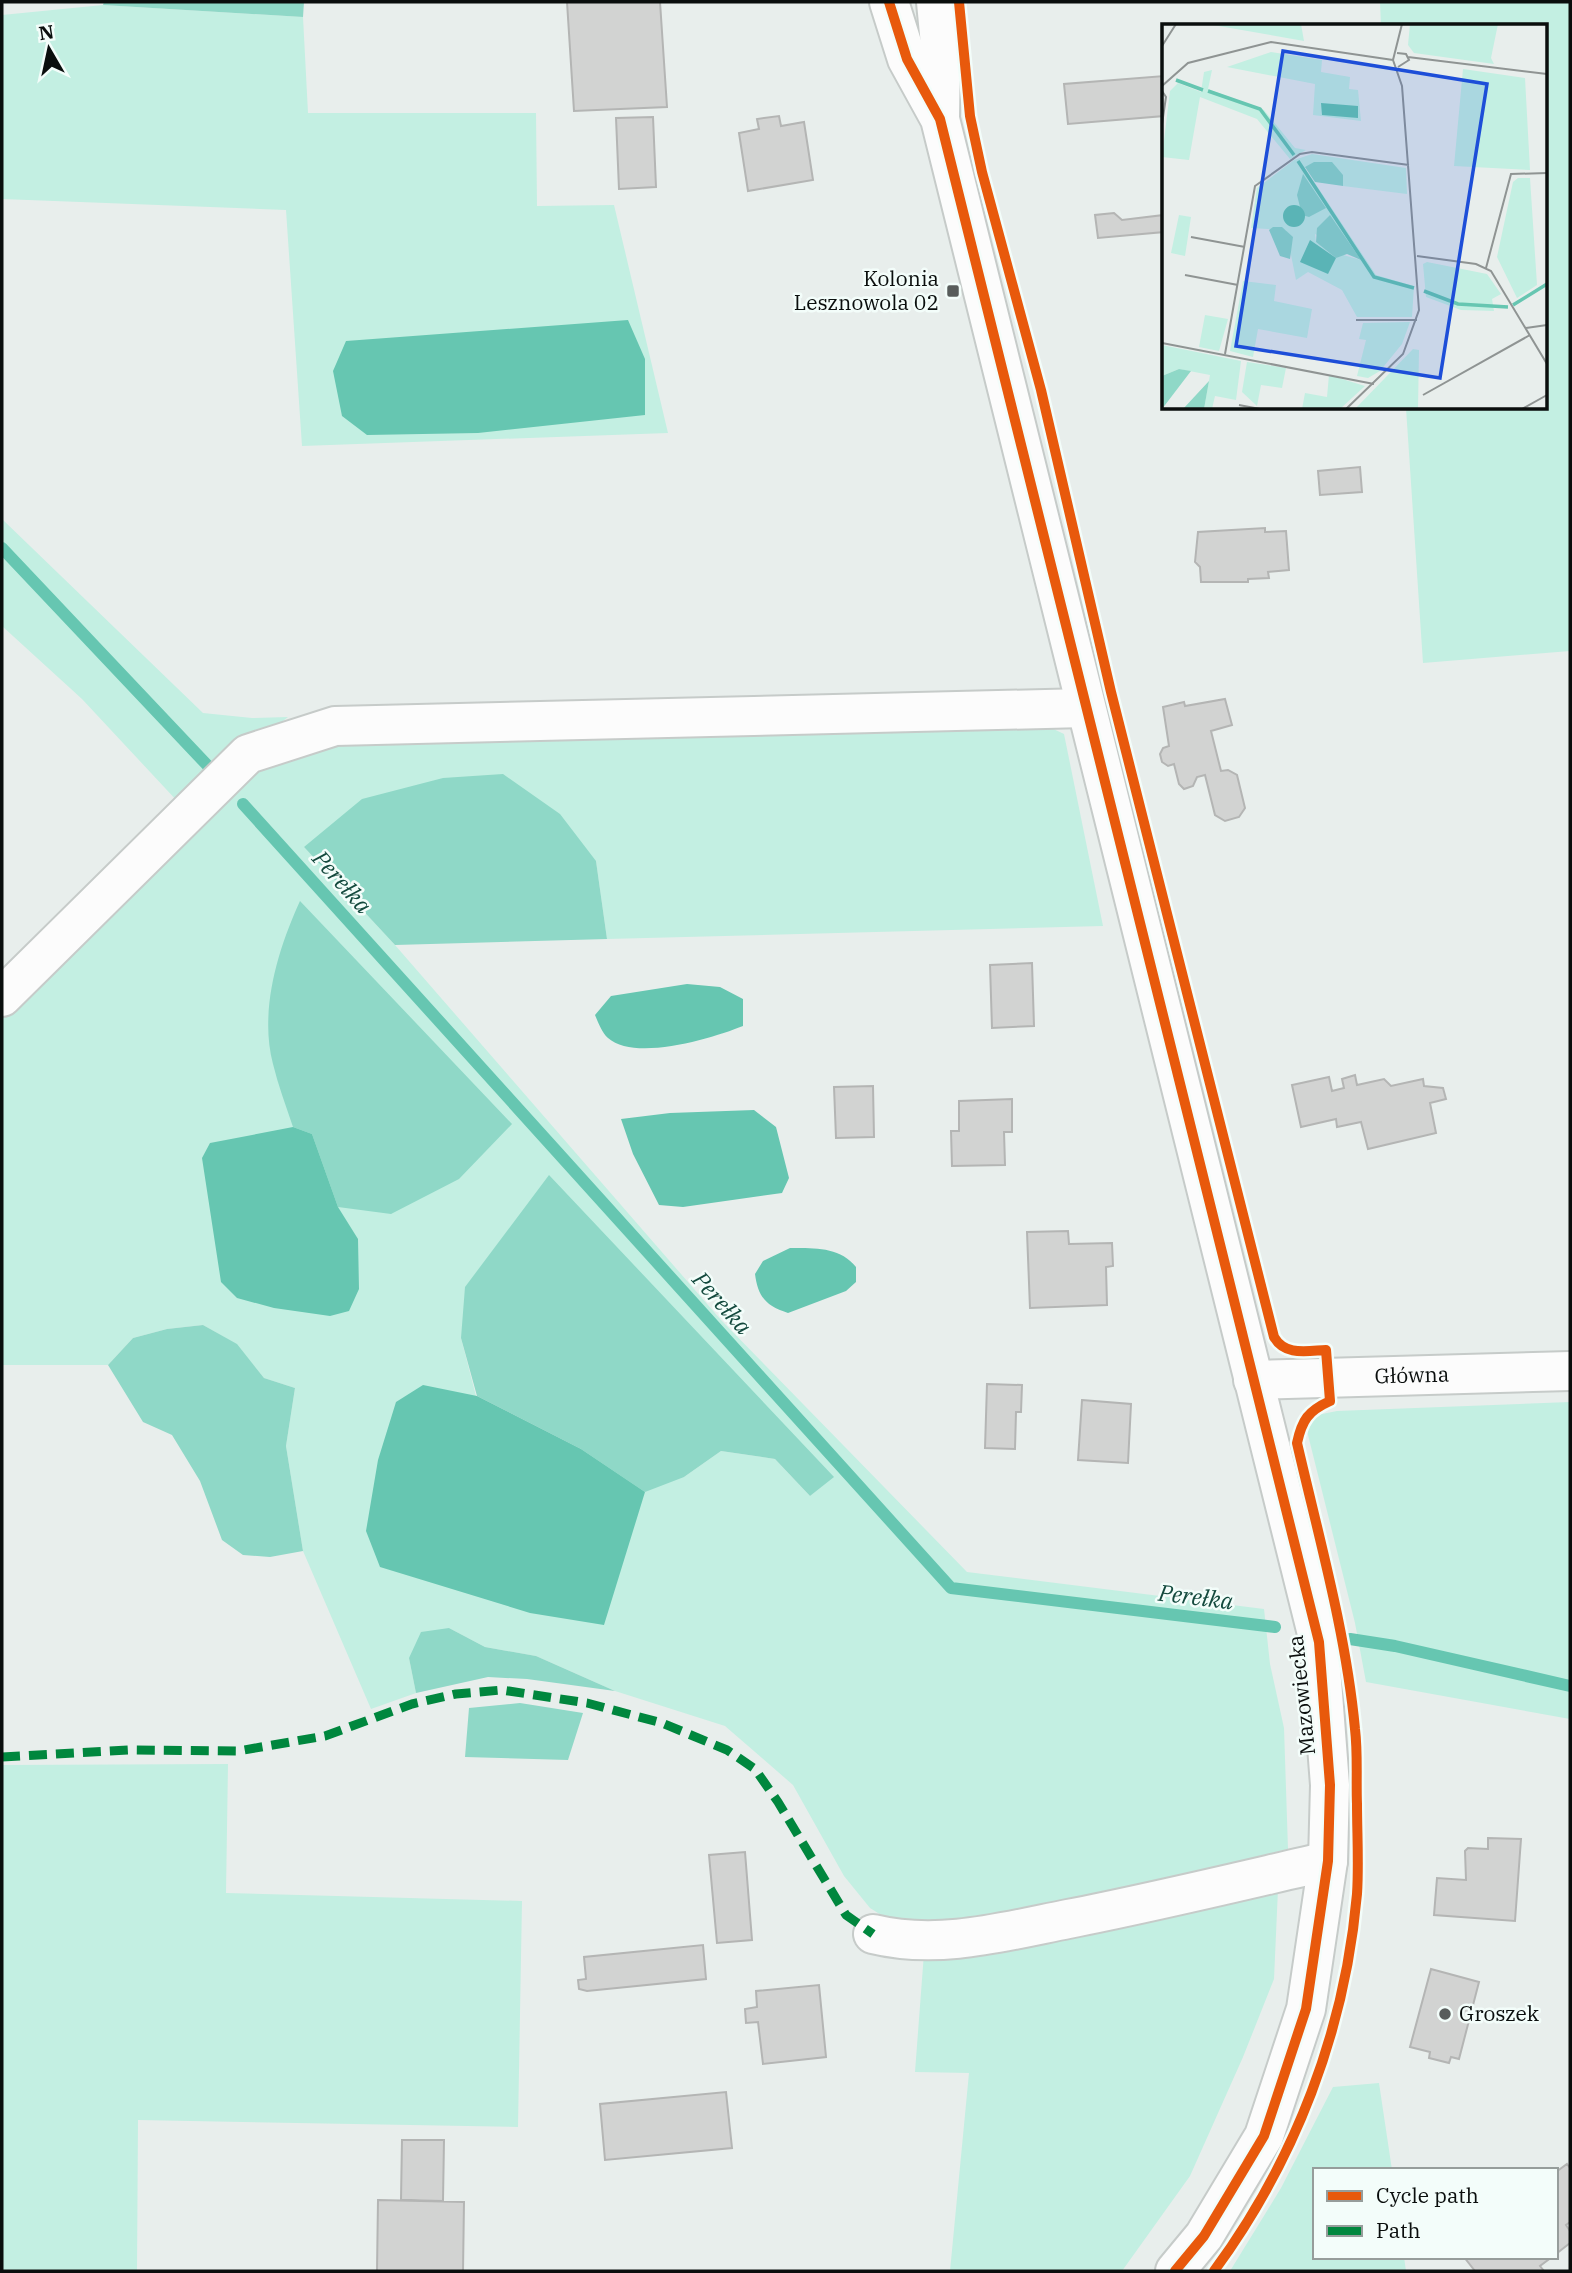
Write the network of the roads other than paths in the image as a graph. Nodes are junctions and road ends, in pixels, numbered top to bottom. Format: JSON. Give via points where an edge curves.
{"nodes":[{"id":1,"x":889,"y":2,"type":"edge"},
{"id":2,"x":936,"y":2,"type":"edge"},
{"id":3,"x":940,"y":119,"type":"junction"},
{"id":4,"x":1085,"y":708,"type":"junction"},
{"id":5,"x":2,"y":997,"type":"edge"},
{"id":6,"x":1570,"y":1371,"type":"edge"},
{"id":7,"x":1254,"y":1380,"type":"junction"},
{"id":8,"x":1328,"y":1861,"type":"junction"},
{"id":9,"x":873,"y":1934,"type":"dead end"},
{"id":10,"x":1175,"y":2271,"type":"edge"}],
"edges":[{"from":1,"to":3,"type":"street","name":"Mazowiecka","via":[[907,59]]},
{"from":2,"to":3,"type":"street","name":"Mazowiecka"},
{"from":3,"to":4,"type":"street","name":"Mazowiecka"},
{"from":4,"to":5,"type":"street","via":[[335,726],[248,754]]},
{"from":4,"to":7,"type":"street","name":"Mazowiecka"},
{"from":6,"to":7,"type":"street","name":"Główna"},
{"from":7,"to":8,"type":"street","name":"Mazowiecka","via":[[1319,1642],[1330,1785]]},
{"from":8,"to":9,"type":"street","via":[[965,1940],[894,1940]]},
{"from":8,"to":10,"type":"street","name":"Mazowiecka","via":[[1306,2009],[1265,2136],[1204,2236]]}]}
